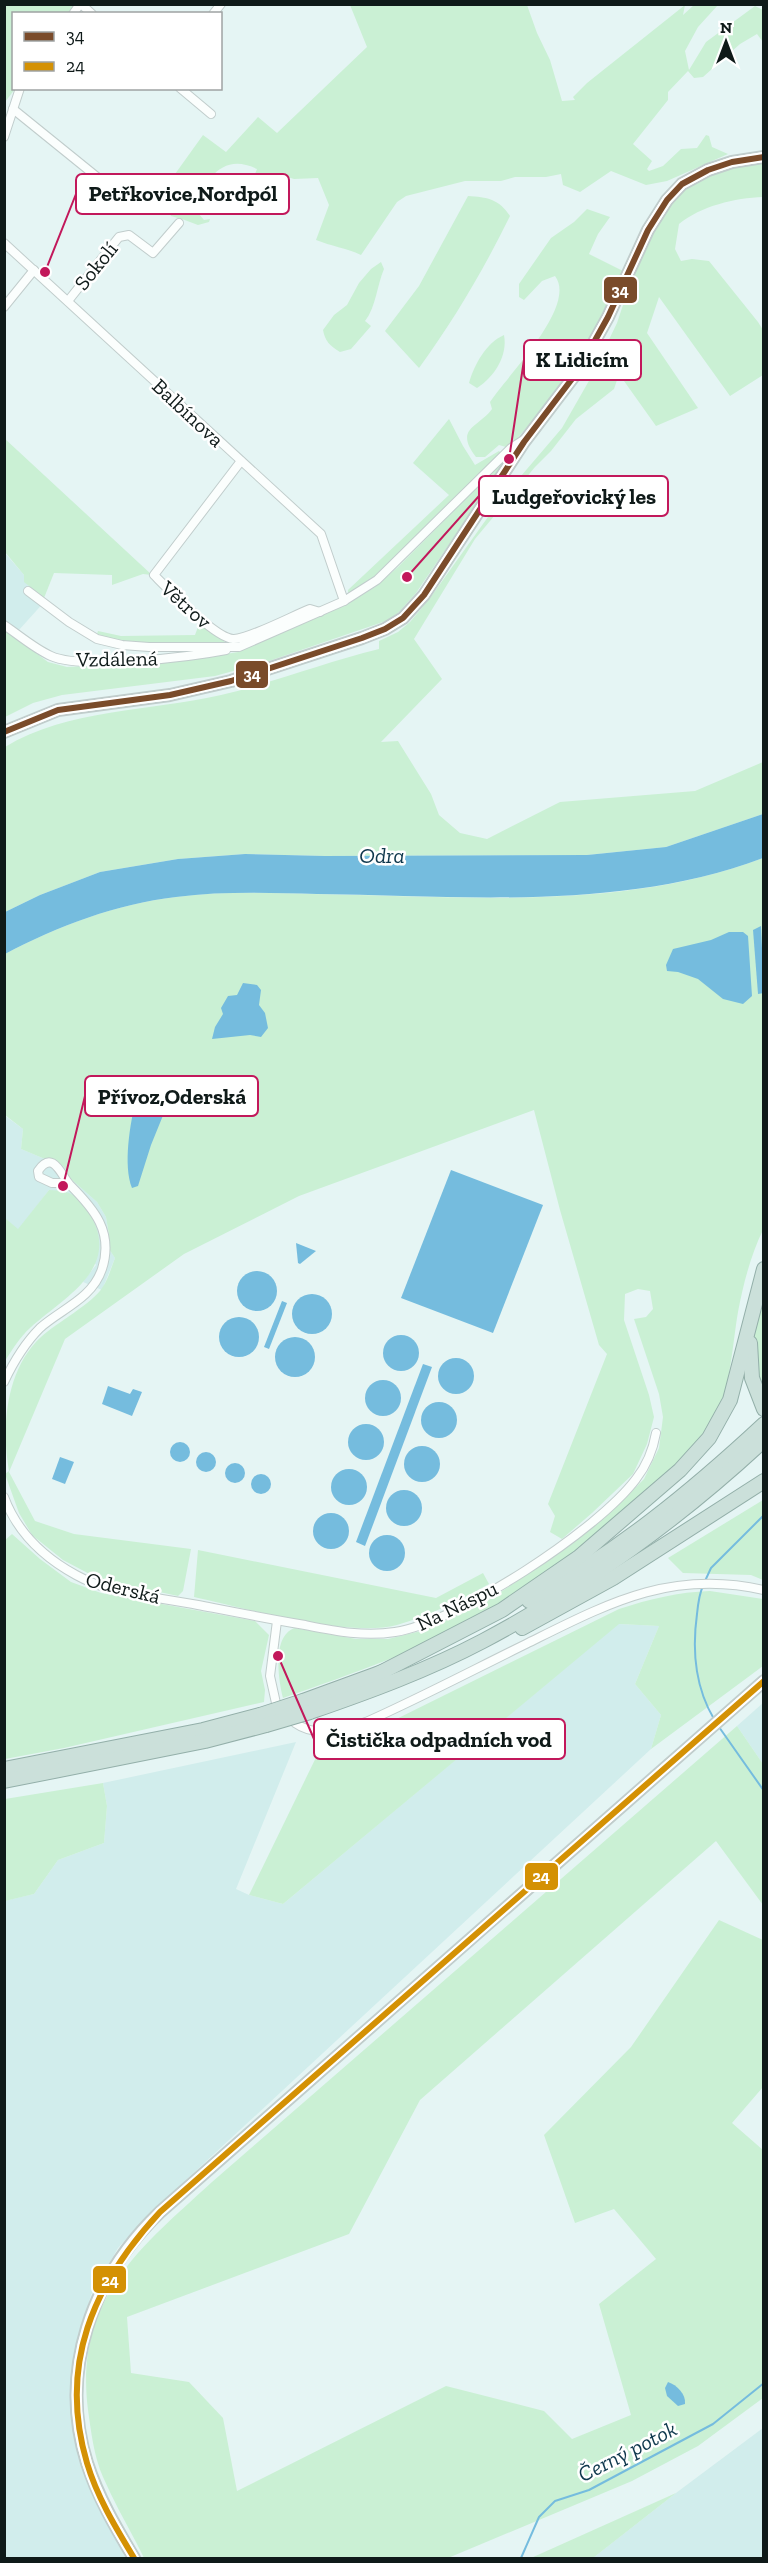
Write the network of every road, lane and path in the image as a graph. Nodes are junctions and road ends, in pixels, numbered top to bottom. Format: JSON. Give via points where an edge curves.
{"nodes":[{"id":1,"x":19,"y":90,"type":"edge"},
{"id":2,"x":182,"y":90,"type":"edge"},
{"id":3,"x":13,"y":109,"type":"junction"},
{"id":4,"x":211,"y":114,"type":"dead end"},
{"id":5,"x":4,"y":137,"type":"edge"},
{"id":6,"x":764,"y":157,"type":"edge"},
{"id":7,"x":123,"y":198,"type":"dead end"},
{"id":8,"x":179,"y":223,"type":"dead end"},
{"id":9,"x":4,"y":243,"type":"edge"},
{"id":10,"x":34,"y":270,"type":"junction"},
{"id":11,"x":68,"y":301,"type":"junction"},
{"id":12,"x":4,"y":307,"type":"edge"},
{"id":13,"x":526,"y":439,"type":"junction"},
{"id":14,"x":241,"y":461,"type":"junction"},
{"id":15,"x":28,"y":591,"type":"dead end"},
{"id":16,"x":344,"y":601,"type":"junction"},
{"id":17,"x":320,"y":612,"type":"junction"},
{"id":18,"x":4,"y":625,"type":"edge"},
{"id":19,"x":239,"y":648,"type":"junction"},
{"id":20,"x":4,"y":732,"type":"edge"},
{"id":21,"x":68,"y":1183,"type":"dead end"},
{"id":22,"x":764,"y":1269,"type":"edge"},
{"id":23,"x":753,"y":1308,"type":"junction"},
{"id":24,"x":4,"y":1382,"type":"edge"},
{"id":25,"x":764,"y":1409,"type":"edge"},
{"id":26,"x":764,"y":1424,"type":"edge"},
{"id":27,"x":656,"y":1433,"type":"dead end"},
{"id":28,"x":764,"y":1440,"type":"edge"},
{"id":29,"x":764,"y":1481,"type":"edge"},
{"id":30,"x":4,"y":1497,"type":"edge"},
{"id":31,"x":764,"y":1590,"type":"edge"},
{"id":32,"x":277,"y":1621,"type":"junction"},
{"id":33,"x":378,"y":1674,"type":"junction"},
{"id":34,"x":764,"y":1681,"type":"edge"},
{"id":35,"x":346,"y":1700,"type":"junction"},
{"id":36,"x":276,"y":1703,"type":"dead end"},
{"id":37,"x":307,"y":1707,"type":"junction"},
{"id":38,"x":263,"y":1720,"type":"junction"},
{"id":39,"x":295,"y":1723,"type":"dead end"},
{"id":40,"x":4,"y":1769,"type":"edge"},
{"id":41,"x":4,"y":1781,"type":"edge"},
{"id":42,"x":134,"y":2559,"type":"edge"}],
"edges":[{"from":1,"to":3,"type":"street"},
{"from":2,"to":4,"type":"street"},
{"from":3,"to":5,"type":"street"},
{"from":3,"to":7,"type":"street"},
{"from":6,"to":13,"type":"street","via":[[708,170],[686,181],[671,195],[648,230],[583,363]]},
{"from":8,"to":11,"type":"street","name":"Sokolí","via":[[153,253],[129,236],[119,237]]},
{"from":9,"to":10,"type":"street","name":"Balbínova"},
{"from":10,"to":11,"type":"street","name":"Balbínova"},
{"from":10,"to":12,"type":"street"},
{"from":11,"to":14,"type":"street","name":"Balbínova"},
{"from":13,"to":16,"type":"street","via":[[512,448],[377,580]]},
{"from":13,"to":20,"type":"street","via":[[424,595],[408,614],[389,627],[222,683],[58,710]]},
{"from":14,"to":16,"type":"street","name":"Balbínova","via":[[321,534]]},
{"from":14,"to":17,"type":"street","name":"Větrov","via":[[154,575],[219,634],[233,639],[310,609]]},
{"from":15,"to":19,"type":"street","via":[[98,639],[149,648]]},
{"from":16,"to":17,"type":"street"},
{"from":17,"to":19,"type":"street"},
{"from":18,"to":19,"type":"street","name":"Vzdálená","via":[[50,656],[76,663],[201,655]]},
{"from":21,"to":24,"type":"street","via":[[87,1200],[100,1222],[105,1247],[102,1270],[87,1293],[32,1337]]},
{"from":22,"to":23,"type":"highway"},
{"from":23,"to":25,"type":"highway","via":[[750,1364]]},
{"from":23,"to":33,"type":"highway","via":[[730,1400],[709,1438],[680,1470],[579,1557],[502,1610]]},
{"from":26,"to":33,"type":"highway","via":[[724,1461],[597,1559],[471,1633]]},
{"from":27,"to":32,"type":"street","name":"Na Náspu","via":[[642,1470],[616,1500],[543,1558],[462,1606],[413,1628],[379,1634]]},
{"from":28,"to":35,"type":"highway","via":[[646,1540],[563,1595],[482,1641]]},
{"from":29,"to":35,"type":"highway","via":[[551,1614],[404,1684],[368,1698]]},
{"from":30,"to":32,"type":"street","name":"Oderská","via":[[28,1538],[84,1580]]},
{"from":31,"to":39,"type":"street","via":[[687,1584],[644,1591],[357,1726],[318,1731]]},
{"from":32,"to":36,"type":"street","via":[[270,1676]]},
{"from":33,"to":37,"type":"highway"},
{"from":34,"to":42,"type":"street","via":[[160,2212],[116,2263],[97,2298],[86,2330],[79,2362],[77,2407],[84,2453],[94,2482]]},
{"from":35,"to":37,"type":"highway"},
{"from":37,"to":38,"type":"highway","bridge":true},
{"from":38,"to":40,"type":"highway"},
{"from":38,"to":41,"type":"highway","via":[[205,1742]]}]}
